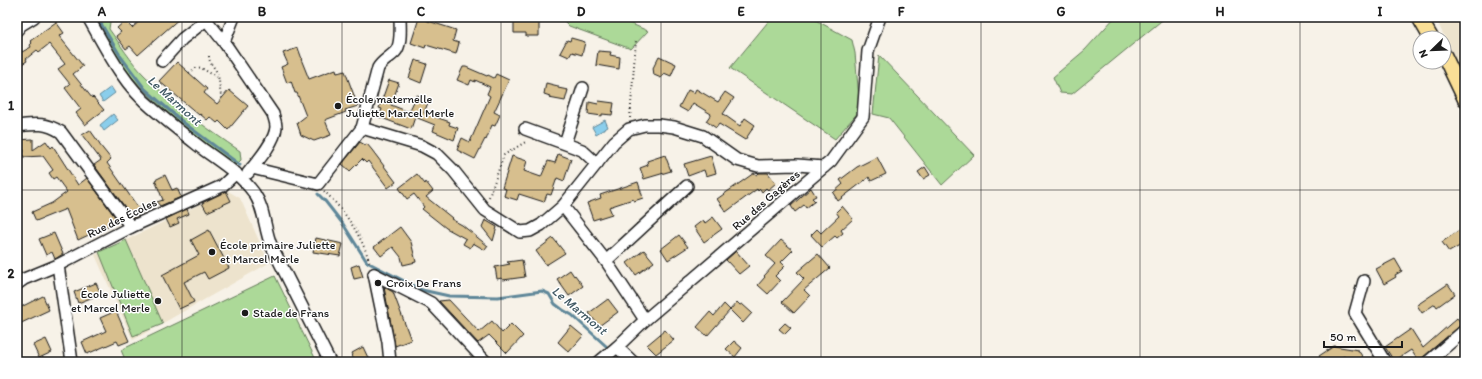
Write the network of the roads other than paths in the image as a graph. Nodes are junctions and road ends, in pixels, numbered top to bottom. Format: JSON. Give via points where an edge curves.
{"nodes":[{"id":1,"x":34,"y":17,"type":"edge"},
{"id":2,"x":88,"y":17,"type":"edge"},
{"id":3,"x":234,"y":17,"type":"edge"},
{"id":4,"x":400,"y":17,"type":"edge"},
{"id":5,"x":880,"y":17,"type":"edge"},
{"id":6,"x":1419,"y":17,"type":"edge"},
{"id":7,"x":1427,"y":17,"type":"edge"},
{"id":8,"x":205,"y":19,"type":"edge"},
{"id":9,"x":17,"y":30,"type":"edge"},
{"id":10,"x":1426,"y":30,"type":"edge"},
{"id":11,"x":1433,"y":30,"type":"edge"},
{"id":12,"x":224,"y":42,"type":"junction"},
{"id":13,"x":162,"y":61,"type":"dead end"},
{"id":14,"x":1449,"y":70,"type":"edge"},
{"id":15,"x":1451,"y":70,"type":"edge"},
{"id":16,"x":1457,"y":84,"type":"junction"},
{"id":17,"x":583,"y":88,"type":"dead end"},
{"id":18,"x":1465,"y":99,"type":"edge"},
{"id":19,"x":17,"y":126,"type":"edge"},
{"id":20,"x":362,"y":128,"type":"junction"},
{"id":21,"x":525,"y":129,"type":"dead end"},
{"id":22,"x":565,"y":143,"type":"junction"},
{"id":23,"x":597,"y":164,"type":"junction"},
{"id":24,"x":824,"y":167,"type":"junction"},
{"id":25,"x":252,"y":168,"type":"junction"},
{"id":26,"x":239,"y":176,"type":"junction"},
{"id":27,"x":687,"y":186,"type":"dead end"},
{"id":28,"x":563,"y":206,"type":"junction"},
{"id":29,"x":131,"y":227,"type":"junction"},
{"id":30,"x":606,"y":261,"type":"junction"},
{"id":31,"x":58,"y":265,"type":"junction"},
{"id":32,"x":19,"y":279,"type":"edge"},
{"id":33,"x":1364,"y":281,"type":"dead end"},
{"id":34,"x":645,"y":320,"type":"junction"},
{"id":35,"x":1465,"y":330,"type":"edge"},
{"id":36,"x":617,"y":347,"type":"junction"},
{"id":37,"x":72,"y":362,"type":"edge"},
{"id":38,"x":330,"y":362,"type":"edge"},
{"id":39,"x":390,"y":362,"type":"edge"},
{"id":40,"x":486,"y":362,"type":"edge"},
{"id":41,"x":599,"y":362,"type":"edge"},
{"id":42,"x":632,"y":362,"type":"edge"},
{"id":43,"x":1385,"y":362,"type":"edge"},
{"id":44,"x":1428,"y":362,"type":"edge"}],
"edges":[{"from":1,"to":9,"type":"street"},
{"from":2,"to":26,"type":"street","via":[[115,65],[150,107]]},
{"from":3,"to":12,"type":"street"},
{"from":4,"to":20,"type":"street","via":[[397,48],[390,57],[380,63]]},
{"from":5,"to":24,"type":"street","name":"Rue des Gagères","via":[[868,51],[863,117]]},
{"from":6,"to":10,"type":"main road"},
{"from":7,"to":11,"type":"main road"},
{"from":8,"to":12,"type":"street"},
{"from":8,"to":13,"type":"street","via":[[182,38]]},
{"from":12,"to":25,"type":"street","name":"Rue des Écoles","via":[[273,114],[276,128],[272,142]]},
{"from":14,"to":16,"type":"main road"},
{"from":15,"to":16,"type":"main road"},
{"from":16,"to":18,"type":"main road"},
{"from":17,"to":22,"type":"street"},
{"from":19,"to":29,"type":"street","via":[[50,125],[61,132]]},
{"from":20,"to":25,"type":"street","via":[[320,187]]},
{"from":20,"to":28,"type":"street","via":[[422,146],[438,154],[485,210],[520,232],[530,231],[541,225]]},
{"from":21,"to":22,"type":"street"},
{"from":22,"to":23,"type":"street","via":[[582,150]]},
{"from":23,"to":24,"type":"street","via":[[614,142],[629,129],[660,125],[702,136],[737,160],[758,166]]},
{"from":23,"to":28,"type":"street"},
{"from":24,"to":34,"type":"street","name":"Rue des Gagères"},
{"from":25,"to":26,"type":"street","name":"Rue des Écoles"},
{"from":26,"to":29,"type":"street","name":"Rue des Écoles"},
{"from":26,"to":38,"type":"street","via":[[254,193],[260,205],[271,245]]},
{"from":27,"to":30,"type":"street"},
{"from":28,"to":30,"type":"street"},
{"from":29,"to":31,"type":"street","name":"Rue des Écoles"},
{"from":30,"to":34,"type":"street"},
{"from":31,"to":32,"type":"street","name":"Rue des Écoles"},
{"from":31,"to":37,"type":"street"},
{"from":33,"to":43,"type":"street","via":[[1355,313]]},
{"from":34,"to":36,"type":"street","name":"Rue des Gagères"},
{"from":35,"to":44,"type":"street"},
{"from":36,"to":41,"type":"street","name":"Rue des Gagères"},
{"from":36,"to":42,"type":"street"},
{"from":39,"to":40,"type":"street","via":[[372,270],[431,303]]}]}
